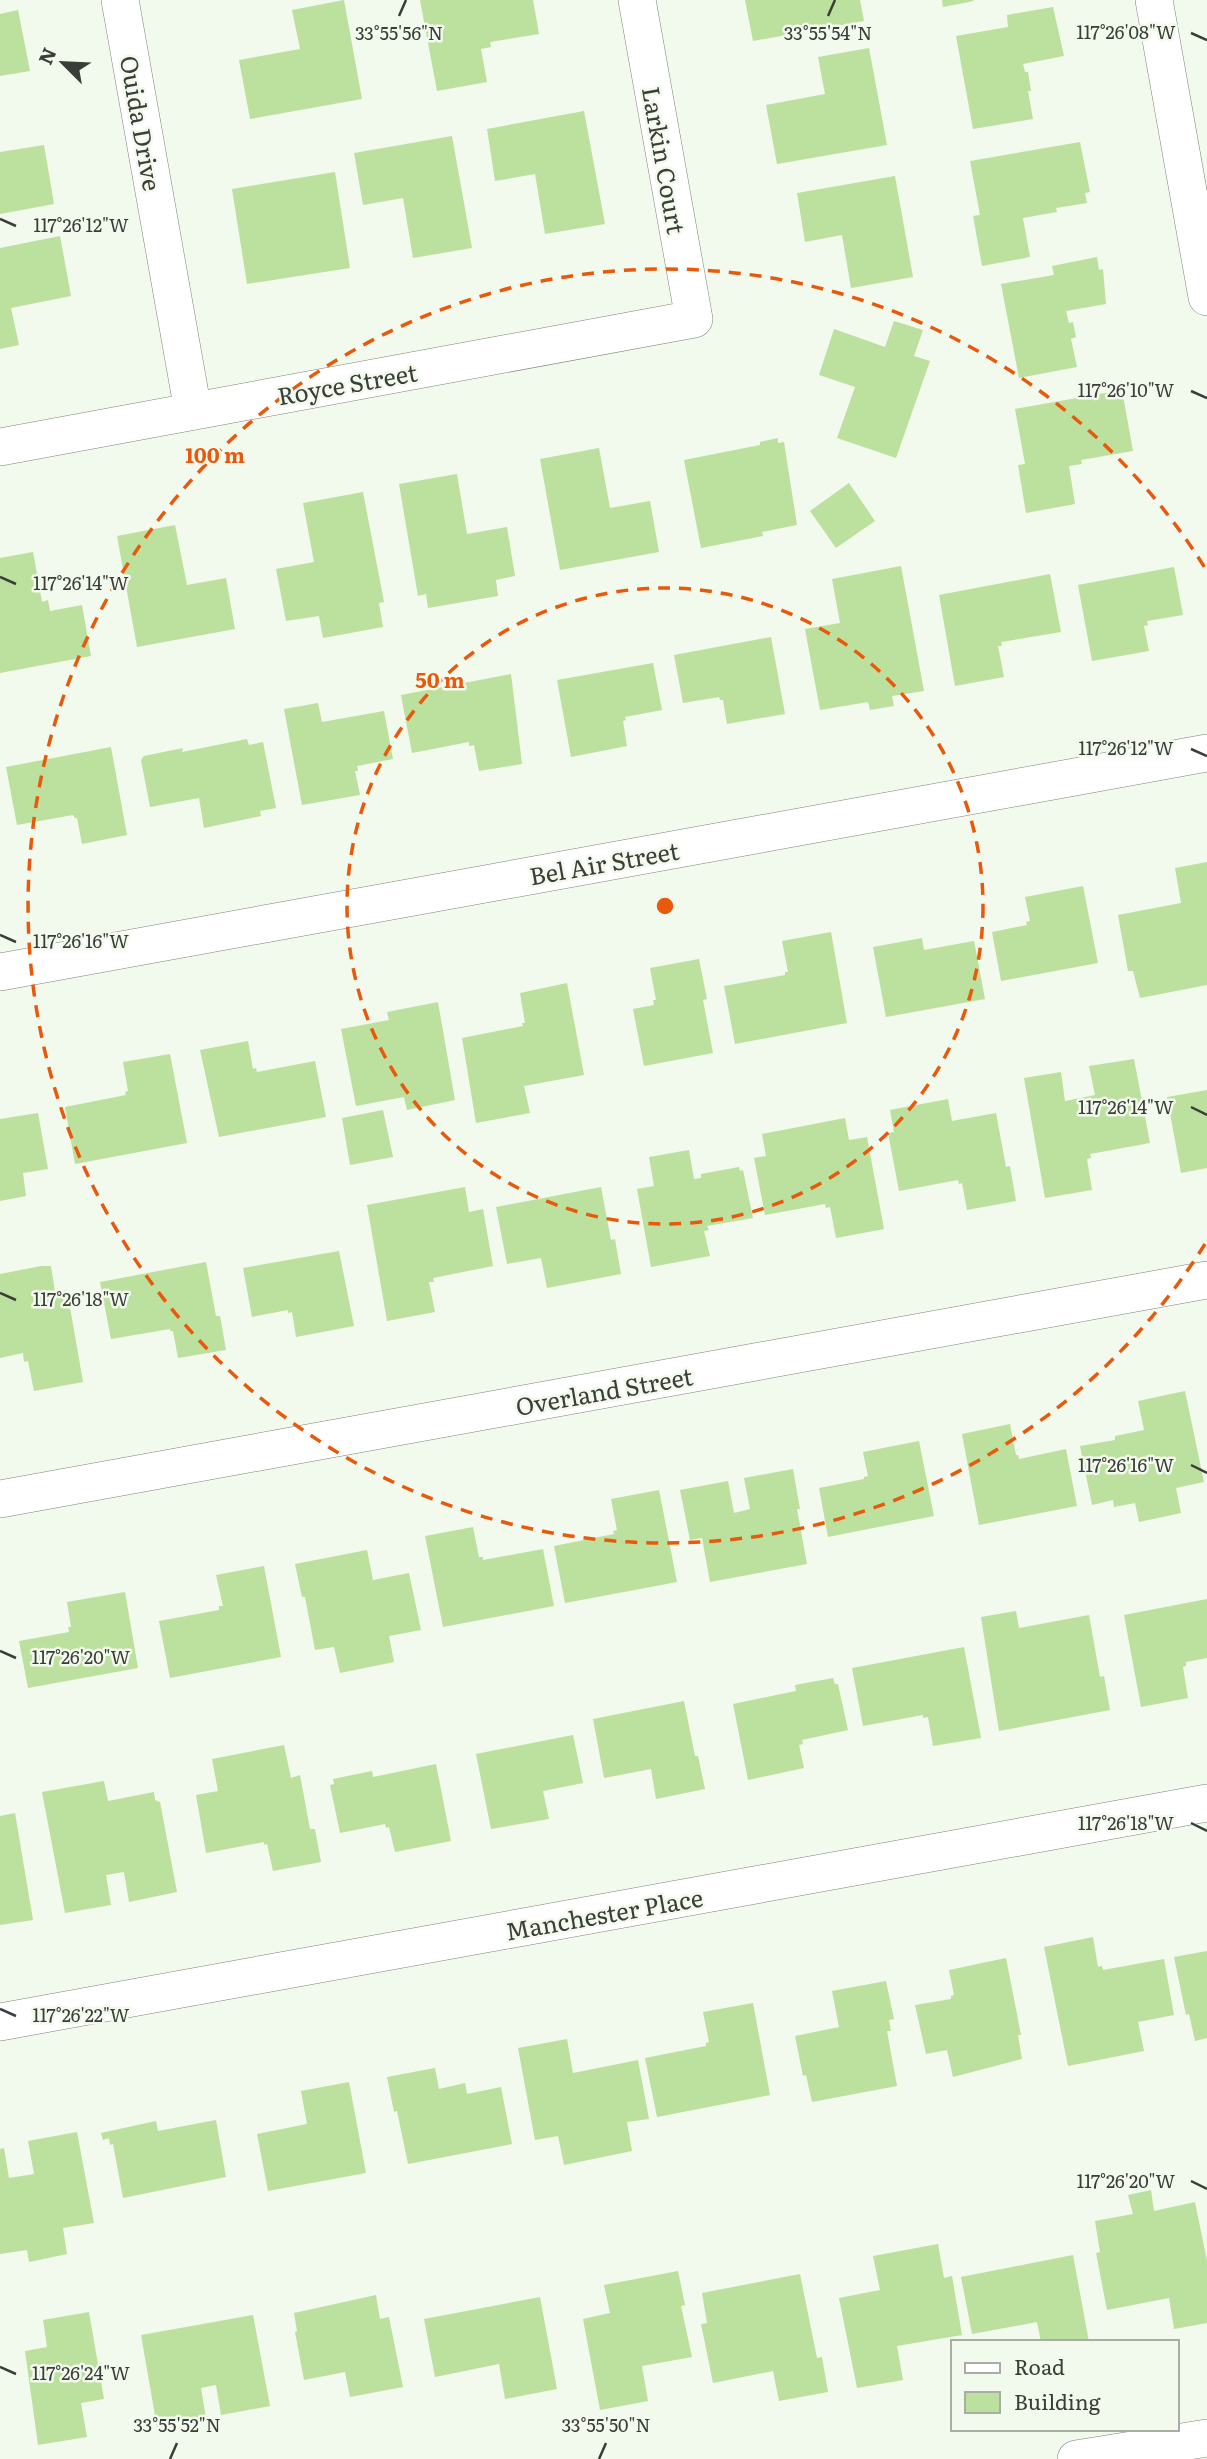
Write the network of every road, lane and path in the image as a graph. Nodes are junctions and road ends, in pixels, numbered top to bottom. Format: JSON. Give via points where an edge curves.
{"nodes":[{"id":1,"x":120,"y":0,"type":"edge"},
{"id":2,"x":638,"y":0,"type":"edge"},
{"id":3,"x":1154,"y":0,"type":"edge"},
{"id":4,"x":1200,"y":222,"type":"edge"},
{"id":5,"x":1207,"y":297,"type":"edge"},
{"id":6,"x":694,"y":319,"type":"joint"},
{"id":7,"x":193,"y":411,"type":"junction"},
{"id":8,"x":0,"y":447,"type":"edge"},
{"id":9,"x":1207,"y":753,"type":"edge"},
{"id":10,"x":0,"y":972,"type":"edge"},
{"id":11,"x":1207,"y":1280,"type":"edge"},
{"id":12,"x":0,"y":1499,"type":"edge"},
{"id":13,"x":1207,"y":1803,"type":"edge"},
{"id":14,"x":0,"y":2022,"type":"edge"},
{"id":15,"x":1207,"y":2438,"type":"edge"},
{"id":16,"x":1076,"y":2459,"type":"edge"}],
"edges":[{"from":1,"to":7,"type":"street","name":"Ouida Drive"},
{"from":2,"to":6,"type":"street","name":"Larkin Court"},
{"from":3,"to":4,"type":"street"},
{"from":4,"to":5,"type":"street"},
{"from":6,"to":7,"type":"street","name":"Royce Street"},
{"from":7,"to":8,"type":"street","name":"Royce Street"},
{"from":9,"to":10,"type":"street","name":"Bel Air Street"},
{"from":11,"to":12,"type":"street","name":"Overland Street"},
{"from":13,"to":14,"type":"street","name":"Manchester Place"},
{"from":15,"to":16,"type":"street"}]}
